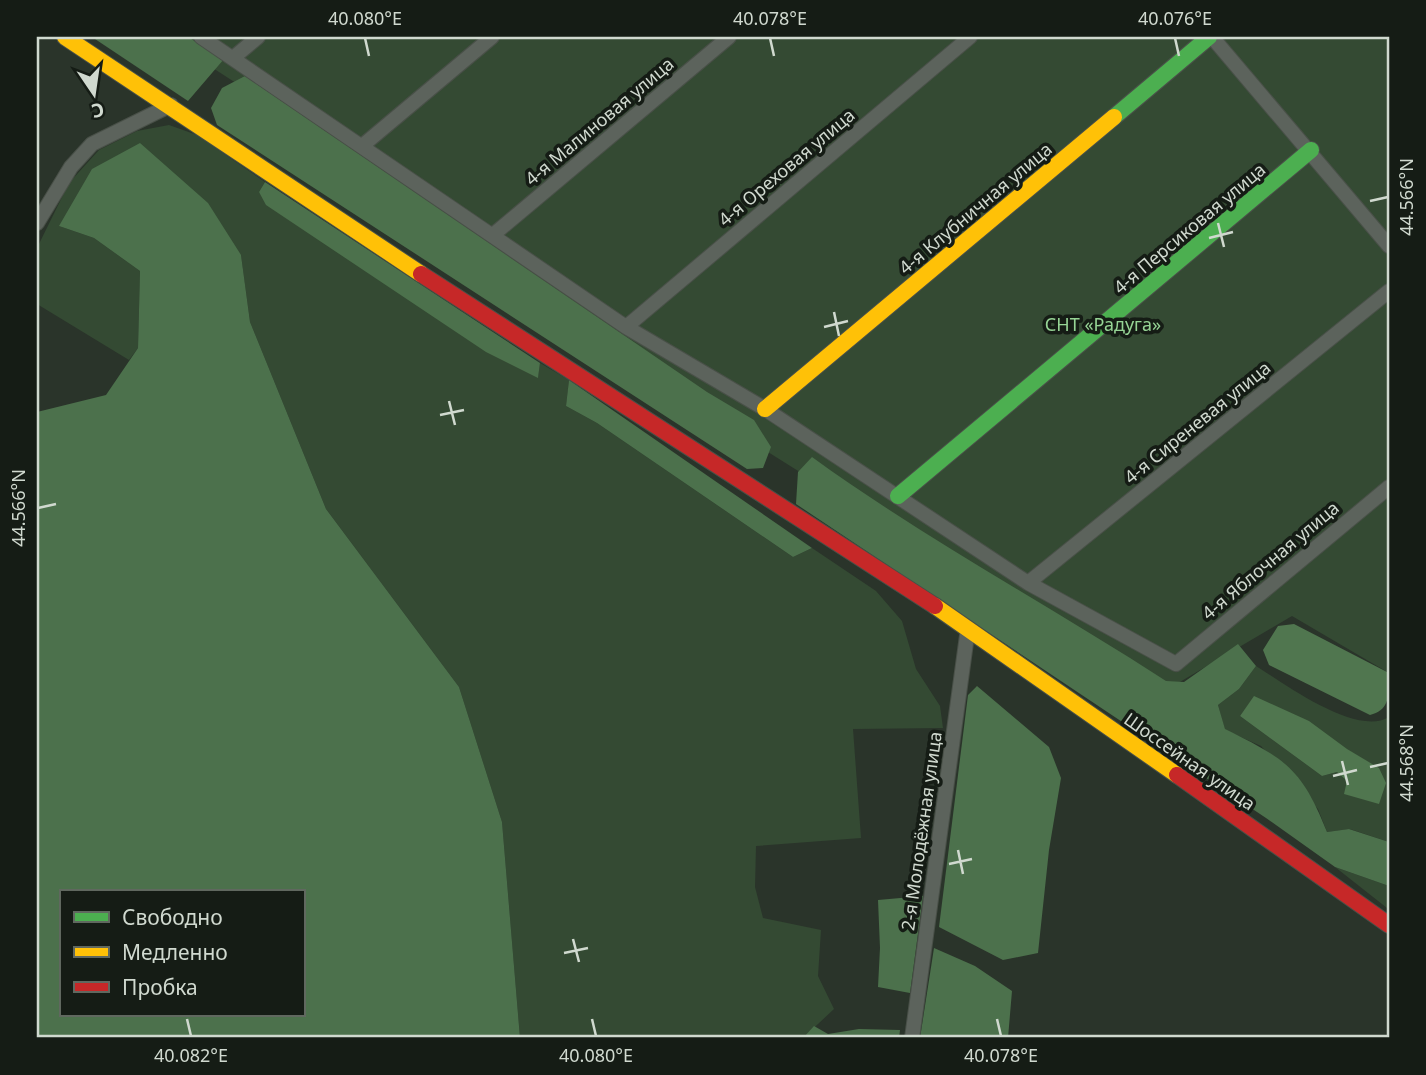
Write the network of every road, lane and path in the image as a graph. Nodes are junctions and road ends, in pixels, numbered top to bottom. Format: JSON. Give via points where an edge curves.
{"nodes":[{"id":1,"x":65,"y":37,"type":"edge"},
{"id":2,"x":201,"y":37,"type":"edge"},
{"id":3,"x":258,"y":37,"type":"edge"},
{"id":4,"x":492,"y":37,"type":"edge"},
{"id":5,"x":729,"y":37,"type":"edge"},
{"id":6,"x":970,"y":37,"type":"edge"},
{"id":7,"x":1211,"y":37,"type":"edge"},
{"id":8,"x":233,"y":58,"type":"junction"},
{"id":9,"x":171,"y":105,"type":"junction"},
{"id":10,"x":362,"y":146,"type":"junction"},
{"id":11,"x":1311,"y":150,"type":"junction"},
{"id":12,"x":37,"y":223,"type":"edge"},
{"id":13,"x":495,"y":234,"type":"junction"},
{"id":14,"x":1389,"y":246,"type":"edge"},
{"id":15,"x":1389,"y":291,"type":"edge"},
{"id":16,"x":626,"y":327,"type":"junction"},
{"id":17,"x":765,"y":409,"type":"junction"},
{"id":18,"x":1389,"y":487,"type":"edge"},
{"id":19,"x":898,"y":496,"type":"junction"},
{"id":20,"x":1028,"y":583,"type":"junction"},
{"id":21,"x":968,"y":628,"type":"junction"},
{"id":22,"x":1389,"y":925,"type":"edge"},
{"id":23,"x":912,"y":1038,"type":"edge"}],
"edges":[{"from":1,"to":9,"type":"street"},
{"from":2,"to":8,"type":"street"},
{"from":3,"to":8,"type":"street"},
{"from":4,"to":10,"type":"street"},
{"from":5,"to":13,"type":"street","name":"4-я Малиновая улица"},
{"from":6,"to":16,"type":"street","name":"4-я Ореховая улица"},
{"from":7,"to":11,"type":"street"},
{"from":7,"to":17,"type":"street","name":"4-я Клубничная улица"},
{"from":8,"to":10,"type":"street"},
{"from":9,"to":12,"type":"street","via":[[92,144],[71,166]]},
{"from":9,"to":21,"type":"street","name":"Шоссейная улица"},
{"from":10,"to":13,"type":"street"},
{"from":11,"to":14,"type":"street"},
{"from":11,"to":19,"type":"street","name":"4-я Персиковая улица"},
{"from":13,"to":16,"type":"street"},
{"from":15,"to":20,"type":"street","name":"4-я Сиреневая улица"},
{"from":16,"to":17,"type":"street"},
{"from":17,"to":19,"type":"street"},
{"from":18,"to":20,"type":"street","name":"4-я Яблочная улица","via":[[1176,664]]},
{"from":19,"to":20,"type":"street"},
{"from":21,"to":22,"type":"street","name":"Шоссейная улица"},
{"from":21,"to":23,"type":"street","name":"2-я Молодёжная улица"}]}
